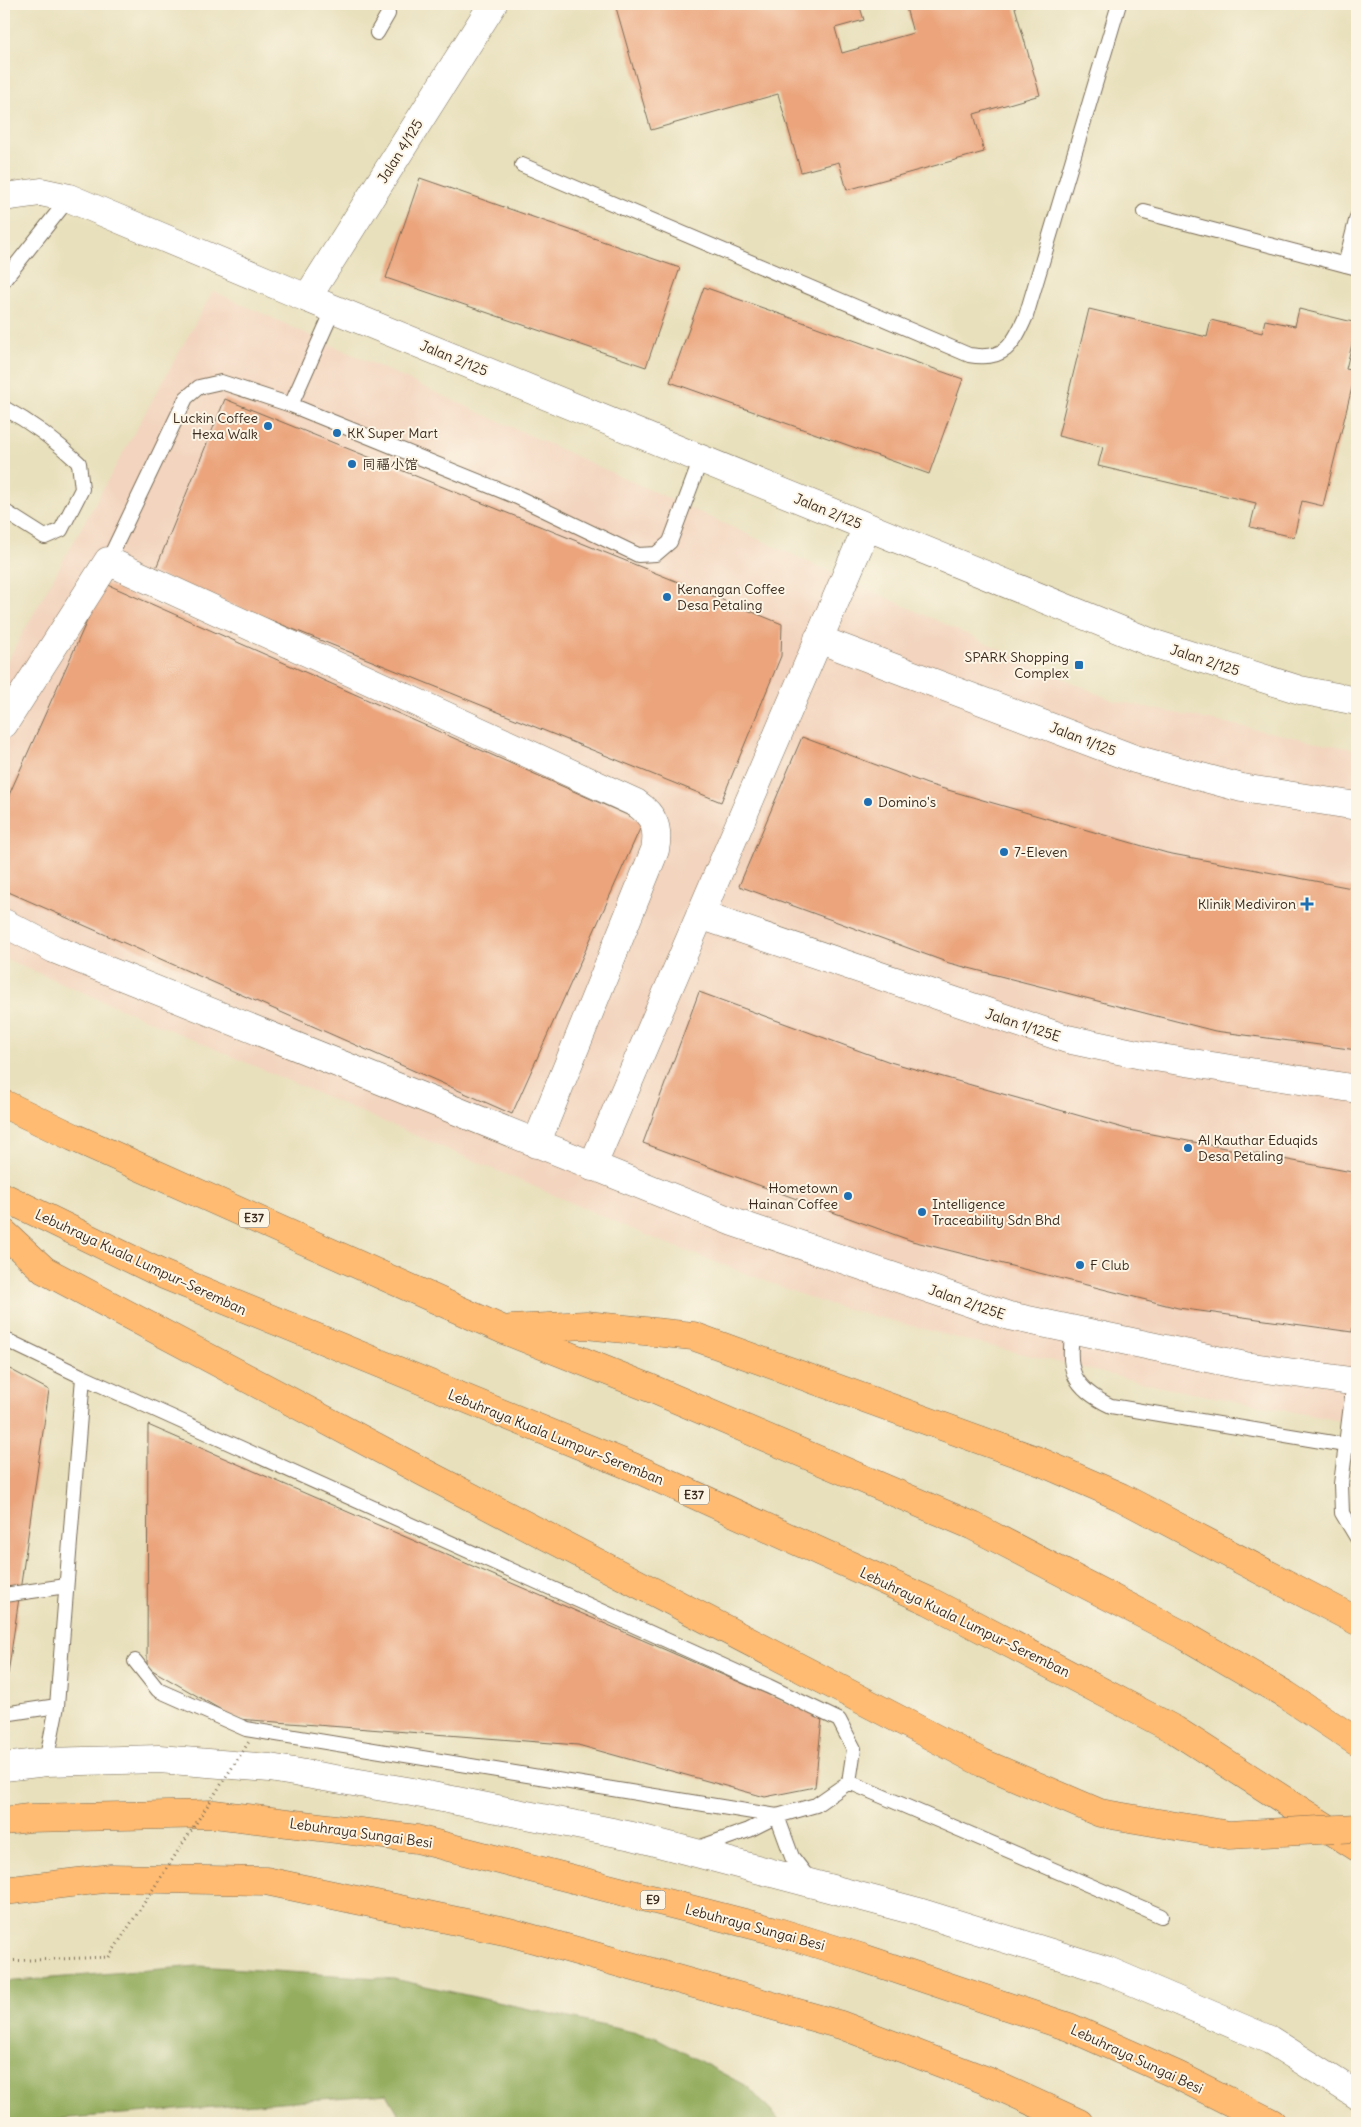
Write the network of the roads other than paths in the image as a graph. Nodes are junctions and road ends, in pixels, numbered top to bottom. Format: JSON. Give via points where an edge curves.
{"nodes":[{"id":1,"x":493,"y":4,"type":"edge"},
{"id":2,"x":1119,"y":4,"type":"edge"},
{"id":3,"x":388,"y":14,"type":"dead end"},
{"id":4,"x":377,"y":33,"type":"dead end"},
{"id":5,"x":522,"y":165,"type":"dead end"},
{"id":6,"x":4,"y":197,"type":"edge"},
{"id":7,"x":69,"y":198,"type":"junction"},
{"id":8,"x":1144,"y":212,"type":"dead end"},
{"id":9,"x":1357,"y":217,"type":"edge"},
{"id":10,"x":1351,"y":267,"type":"edge"},
{"id":11,"x":4,"y":280,"type":"edge"},
{"id":12,"x":307,"y":298,"type":"junction"},
{"id":13,"x":334,"y":308,"type":"junction"},
{"id":14,"x":291,"y":405,"type":"junction"},
{"id":15,"x":4,"y":408,"type":"edge"},
{"id":16,"x":701,"y":459,"type":"junction"},
{"id":17,"x":4,"y":511,"type":"edge"},
{"id":18,"x":867,"y":527,"type":"junction"},
{"id":19,"x":108,"y":561,"type":"junction"},
{"id":20,"x":818,"y":639,"type":"junction"},
{"id":21,"x":1357,"y":701,"type":"edge"},
{"id":22,"x":4,"y":724,"type":"edge"},
{"id":23,"x":1357,"y":806,"type":"edge"},
{"id":24,"x":700,"y":915,"type":"junction"},
{"id":25,"x":4,"y":924,"type":"edge"},
{"id":26,"x":1357,"y":1089,"type":"edge"},
{"id":27,"x":4,"y":1104,"type":"edge"},
{"id":28,"x":536,"y":1144,"type":"junction"},
{"id":29,"x":592,"y":1167,"type":"junction"},
{"id":30,"x":4,"y":1197,"type":"edge"},
{"id":31,"x":4,"y":1233,"type":"edge"},
{"id":32,"x":504,"y":1330,"type":"junction"},
{"id":33,"x":1073,"y":1330,"type":"junction"},
{"id":34,"x":4,"y":1339,"type":"edge"},
{"id":35,"x":83,"y":1377,"type":"junction"},
{"id":36,"x":1355,"y":1381,"type":"edge"},
{"id":37,"x":1345,"y":1445,"type":"junction"},
{"id":38,"x":1357,"y":1538,"type":"edge"},
{"id":39,"x":66,"y":1586,"type":"junction"},
{"id":40,"x":4,"y":1595,"type":"edge"},
{"id":41,"x":1357,"y":1621,"type":"edge"},
{"id":42,"x":135,"y":1661,"type":"dead end"},
{"id":43,"x":58,"y":1706,"type":"junction"},
{"id":44,"x":4,"y":1714,"type":"edge"},
{"id":45,"x":1357,"y":1742,"type":"edge"},
{"id":46,"x":46,"y":1762,"type":"junction"},
{"id":47,"x":4,"y":1767,"type":"edge"},
{"id":48,"x":849,"y":1782,"type":"junction"},
{"id":49,"x":777,"y":1816,"type":"junction"},
{"id":50,"x":4,"y":1821,"type":"edge"},
{"id":51,"x":1357,"y":1828,"type":"edge"},
{"id":52,"x":1357,"y":1846,"type":"edge"},
{"id":53,"x":689,"y":1850,"type":"junction"},
{"id":54,"x":814,"y":1885,"type":"junction"},
{"id":55,"x":4,"y":1891,"type":"edge"},
{"id":56,"x":1161,"y":1916,"type":"dead end"},
{"id":57,"x":1357,"y":2095,"type":"edge"},
{"id":58,"x":1079,"y":2123,"type":"edge"},
{"id":59,"x":1272,"y":2123,"type":"edge"}],
"edges":[{"from":1,"to":12,"type":"street","name":"Jalan 4/125"},
{"from":2,"to":5,"type":"lane","via":[[1026,316],[1010,347],[997,355],[969,354]]},
{"from":3,"to":4,"type":"lane"},
{"from":6,"to":7,"type":"street","name":"Jalan 2/125","via":[[41,192]]},
{"from":7,"to":11,"type":"lane"},
{"from":7,"to":12,"type":"street","name":"Jalan 2/125"},
{"from":8,"to":10,"type":"lane"},
{"from":9,"to":10,"type":"lane"},
{"from":12,"to":13,"type":"street","name":"Jalan 2/125"},
{"from":13,"to":14,"type":"lane"},
{"from":13,"to":16,"type":"street","name":"Jalan 2/125"},
{"from":14,"to":16,"type":"lane","via":[[517,497],[638,555],[656,554],[670,542]]},
{"from":14,"to":19,"type":"lane","via":[[221,382],[199,387],[186,398]]},
{"from":15,"to":17,"type":"lane","via":[[24,418],[79,463],[82,489],[61,530],[45,537]]},
{"from":16,"to":18,"type":"street","name":"Jalan 2/125"},
{"from":18,"to":20,"type":"street"},
{"from":18,"to":21,"type":"street","name":"Jalan 2/125","via":[[1152,643],[1300,690]]},
{"from":19,"to":22,"type":"street"},
{"from":19,"to":28,"type":"street","via":[[648,811],[656,823],[658,837],[655,850]]},
{"from":20,"to":23,"type":"street","name":"Jalan 1/125","via":[[1135,759],[1242,788]]},
{"from":20,"to":24,"type":"street"},
{"from":24,"to":26,"type":"street","name":"Jalan 1/125E","via":[[1067,1039],[1142,1055]]},
{"from":24,"to":29,"type":"street"},
{"from":25,"to":28,"type":"street","name":"Jalan 2/125E","via":[[54,949]]},
{"from":27,"to":32,"type":"highway","number":"E37"},
{"from":28,"to":29,"type":"street","name":"Jalan 2/125E"},
{"from":29,"to":33,"type":"street","name":"Jalan 2/125E","via":[[733,1222],[1000,1313]]},
{"from":30,"to":52,"type":"highway","name":"Lebuhraya Kuala Lumpur–Seremban","number":"E37","via":[[164,1275],[633,1468],[929,1601],[1175,1730]]},
{"from":31,"to":51,"type":"highway","bridge":true,"via":[[44,1270],[408,1464],[983,1763],[1100,1813],[1229,1834]]},
{"from":32,"to":41,"type":"highway","via":[[586,1324],[693,1336],[1042,1462],[1121,1497]]},
{"from":32,"to":45,"type":"highway","number":"E37","via":[[650,1388],[973,1526],[1187,1637],[1286,1695]]},
{"from":33,"to":36,"type":"street","name":"Jalan 2/125E","via":[[1245,1366]]},
{"from":33,"to":37,"type":"lane","via":[[1069,1353],[1076,1381],[1090,1397],[1110,1406]]},
{"from":34,"to":35,"type":"lane"},
{"from":35,"to":39,"type":"lane"},
{"from":35,"to":48,"type":"lane","via":[[839,1720],[854,1748]]},
{"from":36,"to":37,"type":"lane"},
{"from":37,"to":38,"type":"lane","via":[[1342,1513]]},
{"from":39,"to":40,"type":"lane"},
{"from":39,"to":43,"type":"lane"},
{"from":42,"to":49,"type":"lane","via":[[158,1690],[246,1729]]},
{"from":43,"to":44,"type":"lane"},
{"from":43,"to":46,"type":"lane"},
{"from":46,"to":47,"type":"street"},
{"from":46,"to":53,"type":"street","via":[[159,1759],[270,1768],[417,1793]]},
{"from":48,"to":49,"type":"lane","via":[[816,1805]]},
{"from":48,"to":56,"type":"lane"},
{"from":49,"to":53,"type":"lane","via":[[749,1830]]},
{"from":49,"to":54,"type":"lane","via":[[792,1857]]},
{"from":50,"to":59,"type":"highway","name":"Lebuhraya Sungai Besi","number":"E9","via":[[214,1814],[417,1838],[772,1930],[863,1958],[1069,2027],[1177,2075]]},
{"from":53,"to":54,"type":"street"},
{"from":54,"to":57,"type":"street","via":[[919,1912],[1106,1970],[1270,2040]]},
{"from":55,"to":58,"type":"highway","via":[[111,1878],[266,1881],[509,1932],[841,2025],[985,2080]]}]}
